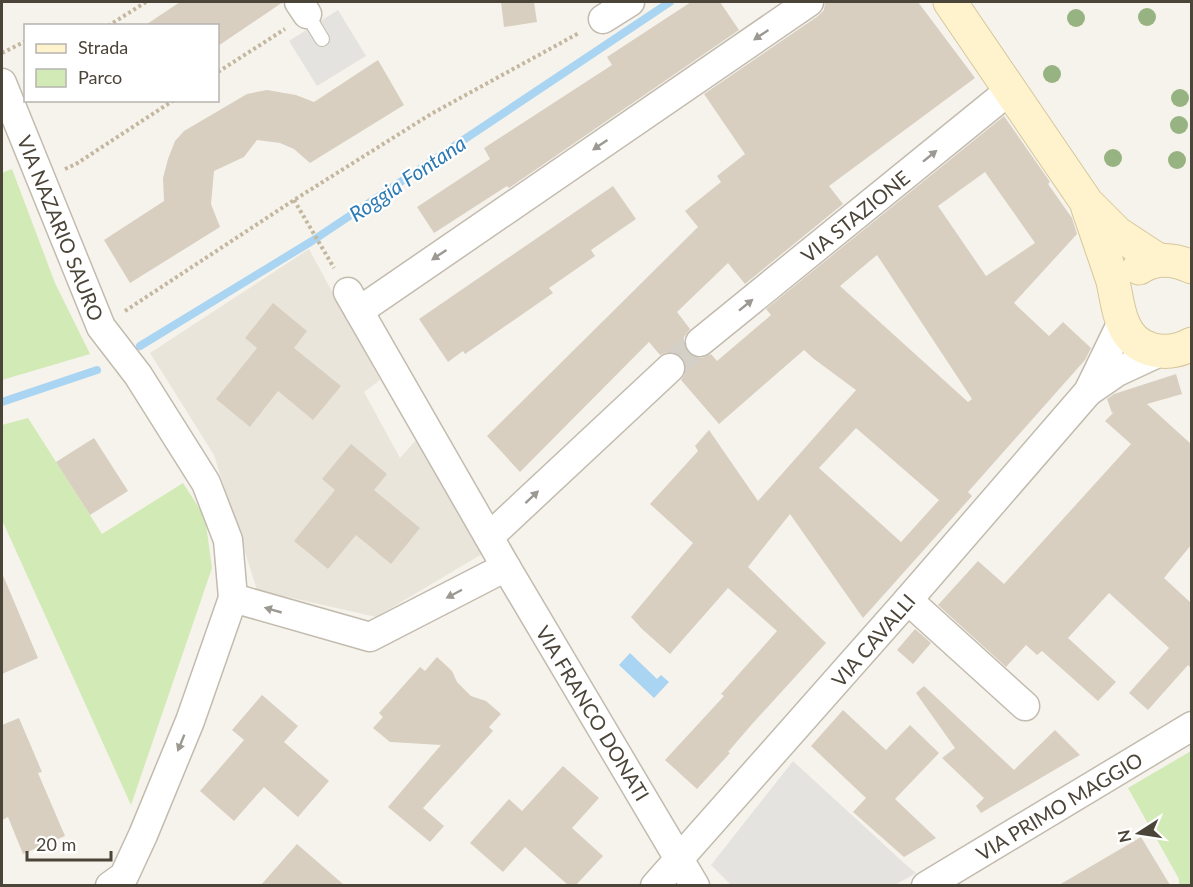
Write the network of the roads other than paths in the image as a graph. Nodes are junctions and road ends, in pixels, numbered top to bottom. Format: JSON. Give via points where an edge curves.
{"nodes":[{"id":1,"x":630,"y":2,"type":"edge"},
{"id":2,"x":809,"y":2,"type":"edge"},
{"id":3,"x":950,"y":2,"type":"edge"},
{"id":4,"x":303,"y":8,"type":"edge"},
{"id":5,"x":603,"y":20,"type":"road end"},
{"id":6,"x":322,"y":39,"type":"dead end"},
{"id":7,"x":2,"y":83,"type":"edge"},
{"id":8,"x":1010,"y":90,"type":"junction"},
{"id":9,"x":1087,"y":203,"type":"junction"},
{"id":10,"x":1180,"y":261,"type":"edge"},
{"id":11,"x":1121,"y":314,"type":"junction"},
{"id":12,"x":700,"y":342,"type":"tunnel mouth"},
{"id":13,"x":1181,"y":350,"type":"edge"},
{"id":14,"x":670,"y":368,"type":"tunnel mouth"},
{"id":15,"x":1088,"y":392,"type":"junction"},
{"id":16,"x":489,"y":537,"type":"junction"},
{"id":17,"x":506,"y":567,"type":"junction"},
{"id":18,"x":233,"y":598,"type":"junction"},
{"id":19,"x":908,"y":600,"type":"junction"},
{"id":20,"x":1025,"y":706,"type":"dead end"},
{"id":21,"x":1191,"y":726,"type":"edge"},
{"id":22,"x":680,"y":859,"type":"junction"},
{"id":23,"x":110,"y":885,"type":"edge"},
{"id":24,"x":655,"y":885,"type":"edge"},
{"id":25,"x":695,"y":885,"type":"edge"},
{"id":26,"x":926,"y":885,"type":"edge"}],
"edges":[{"from":1,"to":5,"type":"street"},
{"from":2,"to":16,"type":"street","name":"VIA FRANCO DONATI","one_way":true,"via":[[354,301]]},
{"from":3,"to":8,"type":"street"},
{"from":4,"to":6,"type":"lane"},
{"from":7,"to":18,"type":"street","name":"VIA NAZARIO SAURO","via":[[105,333],[138,375],[206,483],[228,540]]},
{"from":8,"to":9,"type":"street"},
{"from":12,"to":8,"type":"street","name":"VIA STAZIONE","one_way":true},
{"from":9,"to":10,"type":"street","via":[[1117,232]]},
{"from":9,"to":11,"type":"street"},
{"from":10,"to":11,"type":"street","via":[[1143,265],[1136,271],[1125,283]]},
{"from":11,"to":13,"type":"street","via":[[1132,338],[1145,348]]},
{"from":11,"to":15,"type":"street","name":"VIA CAVALLI"},
{"from":13,"to":15,"type":"street","name":"VIA CAVALLI","via":[[1117,372]]},
{"from":16,"to":14,"type":"street","one_way":true},
{"from":15,"to":19,"type":"street","name":"VIA CAVALLI"},
{"from":16,"to":17,"type":"street","name":"VIA FRANCO DONATI"},
{"from":17,"to":18,"type":"street","one_way":true,"via":[[370,637]]},
{"from":17,"to":22,"type":"street","name":"VIA FRANCO DONATI"},
{"from":18,"to":23,"type":"street","one_way":true,"via":[[143,835],[124,876]]},
{"from":19,"to":20,"type":"street"},
{"from":19,"to":22,"type":"street","name":"VIA CAVALLI"},
{"from":21,"to":26,"type":"street","name":"VIA PRIMO MAGGIO"},
{"from":22,"to":24,"type":"street","name":"VIA CAVALLI"},
{"from":22,"to":25,"type":"street","name":"VIA FRANCO DONATI"}]}
